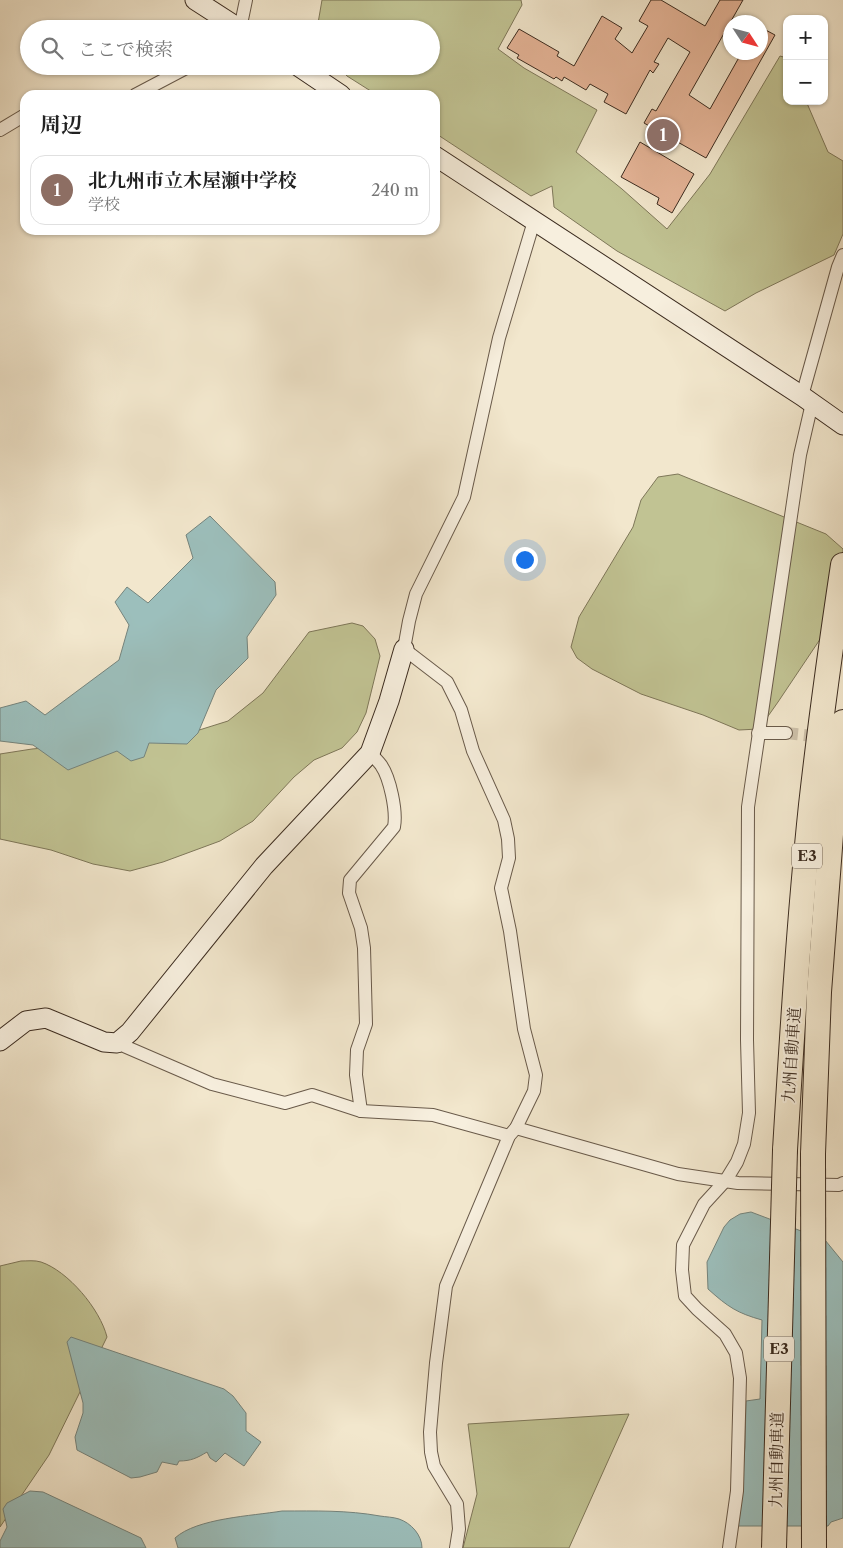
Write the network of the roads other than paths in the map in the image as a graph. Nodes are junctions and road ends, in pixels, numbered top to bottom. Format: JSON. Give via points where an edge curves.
{"nodes":[{"id":1,"x":195,"y":0,"type":"edge"},
{"id":2,"x":246,"y":0,"type":"edge"},
{"id":3,"x":226,"y":20,"type":"edge"},
{"id":4,"x":242,"y":20,"type":"edge"},
{"id":5,"x":173,"y":75,"type":"edge"},
{"id":6,"x":312,"y":75,"type":"edge"},
{"id":7,"x":144,"y":90,"type":"edge"},
{"id":8,"x":334,"y":90,"type":"edge"},
{"id":9,"x":20,"y":118,"type":"edge"},
{"id":10,"x":0,"y":130,"type":"edge"},
{"id":11,"x":440,"y":159,"type":"edge"},
{"id":12,"x":534,"y":221,"type":"junction"},
{"id":13,"x":843,"y":254,"type":"edge"},
{"id":14,"x":807,"y":400,"type":"junction"},
{"id":15,"x":843,"y":425,"type":"edge"},
{"id":16,"x":843,"y":565,"type":"edge"},
{"id":17,"x":404,"y":649,"type":"junction"},
{"id":18,"x":843,"y":722,"type":"edge"},
{"id":19,"x":758,"y":733,"type":"junction"},
{"id":20,"x":786,"y":733,"type":"tunnel mouth"},
{"id":21,"x":370,"y":753,"type":"junction"},
{"id":22,"x":0,"y":1041,"type":"edge"},
{"id":23,"x":117,"y":1043,"type":"junction"},
{"id":24,"x":361,"y":1111,"type":"junction"},
{"id":25,"x":512,"y":1132,"type":"junction"},
{"id":26,"x":726,"y":1180,"type":"junction"},
{"id":27,"x":843,"y":1183,"type":"edge"},
{"id":28,"x":456,"y":1548,"type":"edge"},
{"id":29,"x":729,"y":1548,"type":"edge"},
{"id":30,"x":774,"y":1548,"type":"edge"},
{"id":31,"x":814,"y":1548,"type":"edge"}],
"edges":[{"from":1,"to":3,"type":"street"},
{"from":2,"to":4,"type":"street"},
{"from":5,"to":7,"type":"street"},
{"from":6,"to":8,"type":"street"},
{"from":9,"to":10,"type":"street"},
{"from":11,"to":12,"type":"street"},
{"from":12,"to":14,"type":"street"},
{"from":12,"to":17,"type":"street","via":[[499,338],[464,496],[416,594]]},
{"from":13,"to":14,"type":"street"},
{"from":14,"to":15,"type":"street"},
{"from":14,"to":19,"type":"street"},
{"from":16,"to":30,"type":"highway","name":"九州自動車道","number":"E3","bridge":true,"via":[[811,806],[795,992],[784,1150]]},
{"from":17,"to":21,"type":"street"},
{"from":17,"to":25,"type":"street","via":[[447,682],[504,820],[508,858],[501,888],[524,1029],[536,1075],[534,1091]]},
{"from":18,"to":31,"type":"highway","name":"九州自動車道","number":"E3","bridge":true,"via":[[820,982],[813,1154]]},
{"from":19,"to":20,"type":"street"},
{"from":19,"to":26,"type":"street","via":[[748,808],[747,1040],[750,1113],[744,1144]]},
{"from":21,"to":23,"type":"street","via":[[264,866],[139,1022]]},
{"from":21,"to":24,"type":"street","via":[[382,766],[396,816],[394,826],[350,880],[349,893],[364,948],[366,1024],[357,1050],[356,1075]]},
{"from":22,"to":23,"type":"street","via":[[26,1021],[46,1018],[104,1042]]},
{"from":23,"to":24,"type":"street","via":[[212,1084],[285,1104],[312,1094]]},
{"from":24,"to":25,"type":"street","via":[[433,1115]]},
{"from":25,"to":26,"type":"street","via":[[678,1174]]},
{"from":25,"to":28,"type":"street","via":[[446,1286],[430,1432],[434,1466],[457,1504],[459,1529]]},
{"from":26,"to":27,"type":"street","via":[[738,1183]]},
{"from":26,"to":29,"type":"street","via":[[704,1204],[683,1244],[682,1270],[685,1296],[725,1334],[736,1353],[740,1378],[737,1492]]}]}
